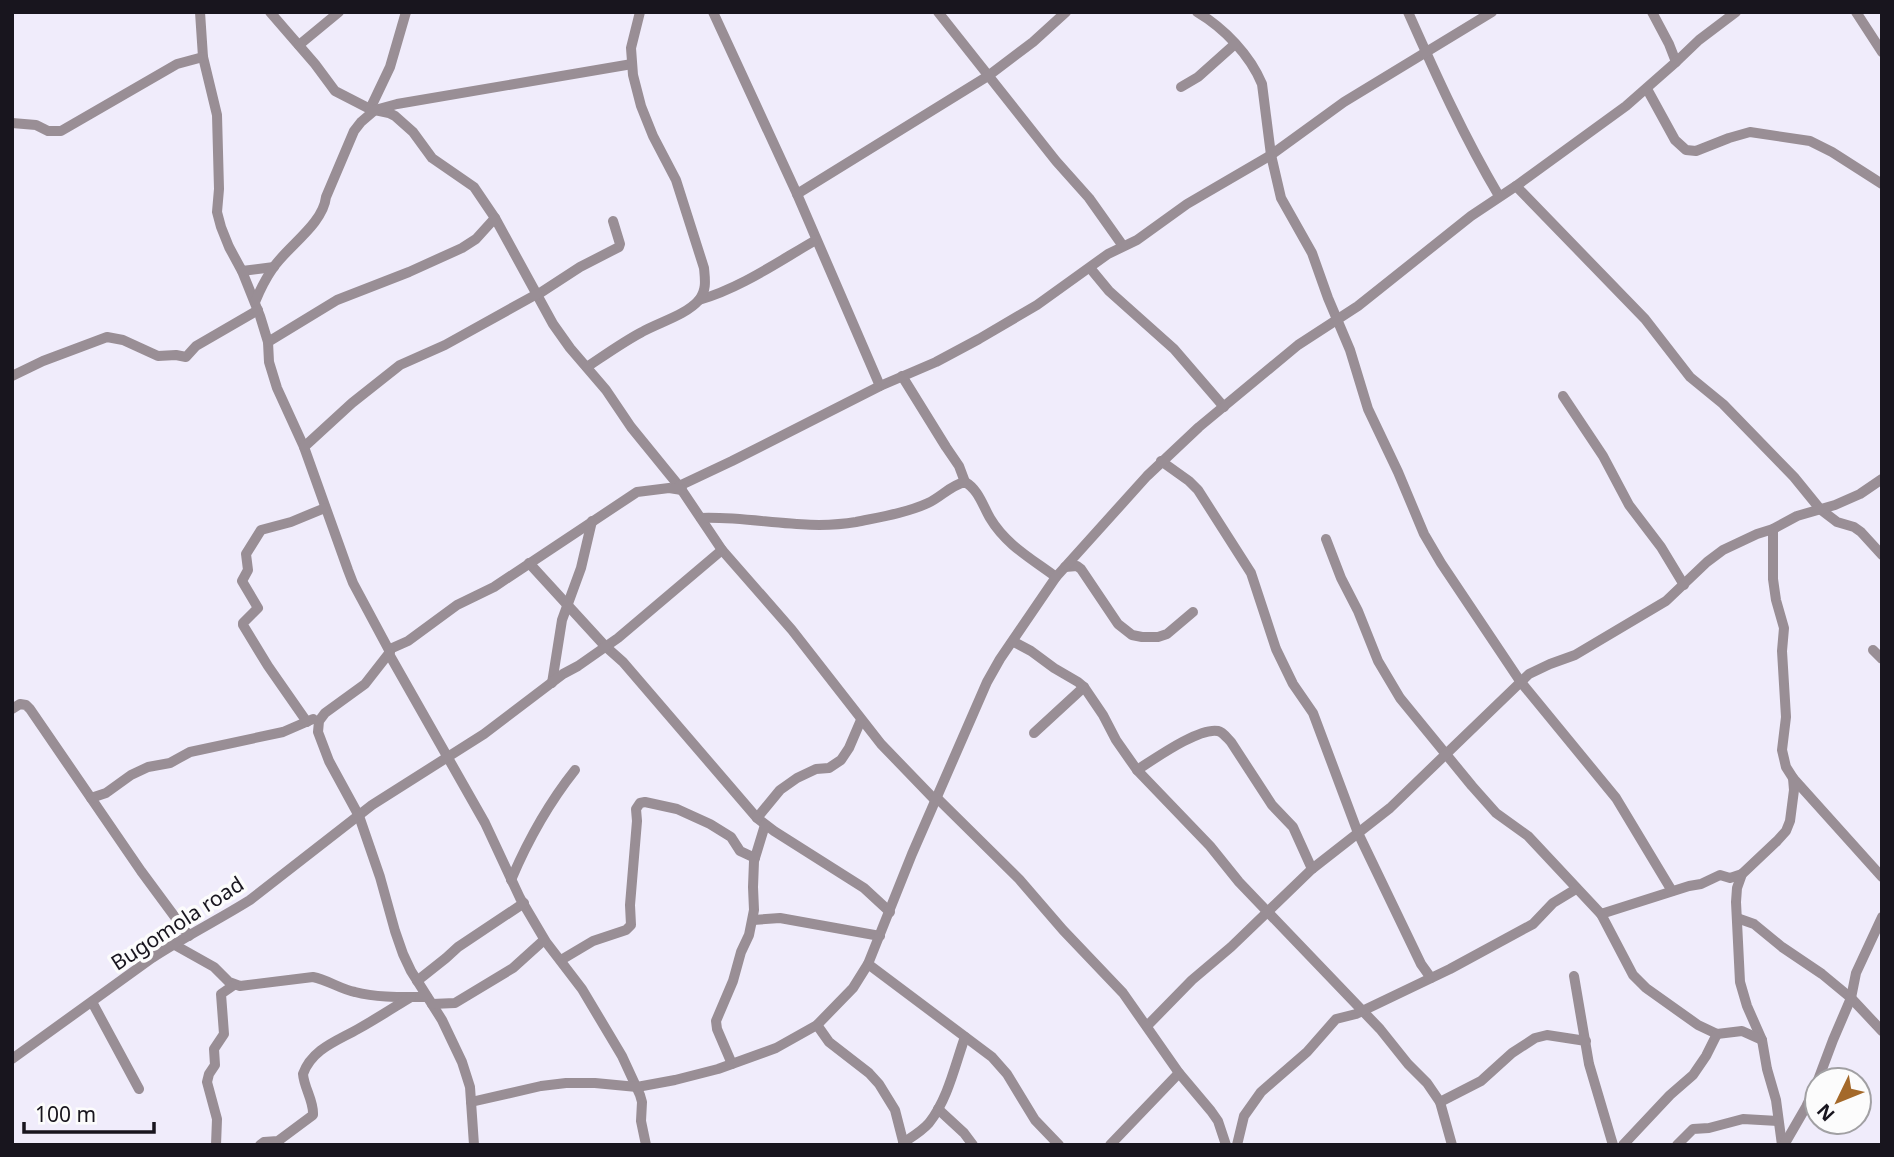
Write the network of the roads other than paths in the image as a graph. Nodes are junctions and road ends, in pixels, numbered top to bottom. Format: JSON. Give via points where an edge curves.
{"nodes":[{"id":1,"x":200,"y":12,"type":"edge"},
{"id":2,"x":270,"y":12,"type":"edge"},
{"id":3,"x":339,"y":12,"type":"edge"},
{"id":4,"x":406,"y":12,"type":"edge"},
{"id":5,"x":640,"y":12,"type":"edge"},
{"id":6,"x":713,"y":12,"type":"edge"},
{"id":7,"x":938,"y":12,"type":"edge"},
{"id":8,"x":1066,"y":12,"type":"edge"},
{"id":9,"x":1197,"y":12,"type":"edge"},
{"id":10,"x":1408,"y":12,"type":"edge"},
{"id":11,"x":1492,"y":12,"type":"edge"},
{"id":12,"x":1652,"y":12,"type":"edge"},
{"id":13,"x":1736,"y":12,"type":"edge"},
{"id":14,"x":1856,"y":12,"type":"edge"},
{"id":15,"x":1235,"y":44,"type":"junction"},
{"id":16,"x":299,"y":45,"type":"junction"},
{"id":17,"x":1882,"y":52,"type":"edge"},
{"id":18,"x":1427,"y":54,"type":"junction"},
{"id":19,"x":203,"y":58,"type":"junction"},
{"id":20,"x":1676,"y":62,"type":"junction"},
{"id":21,"x":632,"y":64,"type":"junction"},
{"id":22,"x":988,"y":76,"type":"junction"},
{"id":23,"x":1181,"y":87,"type":"dead end"},
{"id":24,"x":1647,"y":89,"type":"junction"},
{"id":25,"x":372,"y":110,"type":"junction"},
{"id":26,"x":12,"y":122,"type":"edge"},
{"id":27,"x":1271,"y":155,"type":"junction"},
{"id":28,"x":1882,"y":184,"type":"edge"},
{"id":29,"x":1516,"y":186,"type":"junction"},
{"id":30,"x":797,"y":194,"type":"junction"},
{"id":31,"x":1499,"y":196,"type":"junction"},
{"id":32,"x":495,"y":218,"type":"junction"},
{"id":33,"x":613,"y":221,"type":"dead end"},
{"id":34,"x":816,"y":240,"type":"junction"},
{"id":35,"x":1123,"y":246,"type":"junction"},
{"id":36,"x":274,"y":267,"type":"junction"},
{"id":37,"x":1090,"y":268,"type":"junction"},
{"id":38,"x":242,"y":271,"type":"junction"},
{"id":39,"x":537,"y":295,"type":"junction"},
{"id":40,"x":699,"y":300,"type":"junction"},
{"id":41,"x":256,"y":306,"type":"junction"},
{"id":42,"x":1336,"y":319,"type":"junction"},
{"id":43,"x":268,"y":342,"type":"junction"},
{"id":44,"x":587,"y":367,"type":"junction"},
{"id":45,"x":12,"y":376,"type":"edge"},
{"id":46,"x":902,"y":376,"type":"junction"},
{"id":47,"x":880,"y":386,"type":"junction"},
{"id":48,"x":1563,"y":396,"type":"dead end"},
{"id":49,"x":1224,"y":407,"type":"junction"},
{"id":50,"x":304,"y":447,"type":"junction"},
{"id":51,"x":1161,"y":461,"type":"junction"},
{"id":52,"x":1882,"y":479,"type":"edge"},
{"id":53,"x":965,"y":482,"type":"junction"},
{"id":54,"x":680,"y":488,"type":"junction"},
{"id":55,"x":326,"y":508,"type":"junction"},
{"id":56,"x":1820,"y":509,"type":"junction"},
{"id":57,"x":701,"y":518,"type":"junction"},
{"id":58,"x":592,"y":521,"type":"junction"},
{"id":59,"x":1773,"y":529,"type":"junction"},
{"id":60,"x":1326,"y":539,"type":"dead end"},
{"id":61,"x":722,"y":550,"type":"junction"},
{"id":62,"x":1882,"y":555,"type":"edge"},
{"id":63,"x":528,"y":563,"type":"junction"},
{"id":64,"x":1065,"y":567,"type":"junction"},
{"id":65,"x":1056,"y":578,"type":"junction"},
{"id":66,"x":1684,"y":585,"type":"junction"},
{"id":67,"x":567,"y":606,"type":"junction"},
{"id":68,"x":1193,"y":612,"type":"dead end"},
{"id":69,"x":1014,"y":642,"type":"junction"},
{"id":70,"x":605,"y":646,"type":"junction"},
{"id":71,"x":1872,"y":650,"type":"dead end"},
{"id":72,"x":389,"y":652,"type":"junction"},
{"id":73,"x":1882,"y":659,"type":"edge"},
{"id":74,"x":1520,"y":681,"type":"junction"},
{"id":75,"x":552,"y":683,"type":"junction"},
{"id":76,"x":1084,"y":687,"type":"junction"},
{"id":77,"x":12,"y":709,"type":"edge"},
{"id":78,"x":325,"y":713,"type":"junction"},
{"id":79,"x":861,"y":720,"type":"junction"},
{"id":80,"x":307,"y":722,"type":"junction"},
{"id":81,"x":1034,"y":733,"type":"dead end"},
{"id":82,"x":1447,"y":756,"type":"junction"},
{"id":83,"x":448,"y":757,"type":"junction"},
{"id":84,"x":575,"y":770,"type":"dead end"},
{"id":85,"x":1137,"y":770,"type":"junction"},
{"id":86,"x":1793,"y":778,"type":"junction"},
{"id":87,"x":91,"y":798,"type":"junction"},
{"id":88,"x":937,"y":799,"type":"junction"},
{"id":89,"x":359,"y":816,"type":"junction"},
{"id":90,"x":761,"y":821,"type":"junction"},
{"id":91,"x":1358,"y":833,"type":"junction"},
{"id":92,"x":755,"y":858,"type":"junction"},
{"id":93,"x":1312,"y":870,"type":"junction"},
{"id":94,"x":1742,"y":874,"type":"junction"},
{"id":95,"x":1882,"y":877,"type":"edge"},
{"id":96,"x":511,"y":880,"type":"junction"},
{"id":97,"x":1576,"y":889,"type":"junction"},
{"id":98,"x":1672,"y":891,"type":"junction"},
{"id":99,"x":524,"y":903,"type":"junction"},
{"id":100,"x":890,"y":912,"type":"junction"},
{"id":101,"x":1269,"y":912,"type":"junction"},
{"id":102,"x":1601,"y":914,"type":"junction"},
{"id":103,"x":1882,"y":917,"type":"edge"},
{"id":104,"x":1737,"y":918,"type":"junction"},
{"id":105,"x":753,"y":920,"type":"junction"},
{"id":106,"x":189,"y":936,"type":"junction"},
{"id":107,"x":880,"y":936,"type":"junction"},
{"id":108,"x":544,"y":940,"type":"junction"},
{"id":109,"x":173,"y":944,"type":"junction"},
{"id":110,"x":561,"y":960,"type":"junction"},
{"id":111,"x":868,"y":964,"type":"junction"},
{"id":112,"x":1574,"y":976,"type":"dead end"},
{"id":113,"x":1431,"y":978,"type":"junction"},
{"id":114,"x":417,"y":981,"type":"junction"},
{"id":115,"x":234,"y":985,"type":"junction"},
{"id":116,"x":411,"y":997,"type":"junction"},
{"id":117,"x":1851,"y":998,"type":"junction"},
{"id":118,"x":429,"y":1001,"type":"junction"},
{"id":119,"x":92,"y":1002,"type":"junction"},
{"id":120,"x":1362,"y":1011,"type":"junction"},
{"id":121,"x":817,"y":1026,"type":"junction"},
{"id":122,"x":1147,"y":1026,"type":"junction"},
{"id":123,"x":1882,"y":1031,"type":"edge"},
{"id":124,"x":1717,"y":1034,"type":"junction"},
{"id":125,"x":965,"y":1037,"type":"junction"},
{"id":126,"x":1762,"y":1040,"type":"junction"},
{"id":127,"x":1586,"y":1041,"type":"junction"},
{"id":128,"x":12,"y":1059,"type":"edge"},
{"id":129,"x":732,"y":1064,"type":"junction"},
{"id":130,"x":1824,"y":1066,"type":"edge"},
{"id":131,"x":1179,"y":1073,"type":"junction"},
{"id":132,"x":637,"y":1087,"type":"junction"},
{"id":133,"x":139,"y":1089,"type":"dead end"},
{"id":134,"x":471,"y":1102,"type":"junction"},
{"id":135,"x":1440,"y":1102,"type":"junction"},
{"id":136,"x":937,"y":1109,"type":"junction"},
{"id":137,"x":1803,"y":1113,"type":"edge"},
{"id":138,"x":1778,"y":1121,"type":"junction"},
{"id":139,"x":904,"y":1144,"type":"edge"},
{"id":140,"x":216,"y":1145,"type":"edge"},
{"id":141,"x":260,"y":1145,"type":"edge"},
{"id":142,"x":474,"y":1145,"type":"edge"},
{"id":143,"x":646,"y":1145,"type":"edge"},
{"id":144,"x":973,"y":1145,"type":"edge"},
{"id":145,"x":1059,"y":1145,"type":"edge"},
{"id":146,"x":1110,"y":1145,"type":"edge"},
{"id":147,"x":1226,"y":1145,"type":"edge"},
{"id":148,"x":1237,"y":1145,"type":"edge"},
{"id":149,"x":1452,"y":1145,"type":"edge"},
{"id":150,"x":1613,"y":1145,"type":"edge"},
{"id":151,"x":1623,"y":1145,"type":"edge"},
{"id":152,"x":1677,"y":1145,"type":"edge"},
{"id":153,"x":1783,"y":1145,"type":"edge"}],
"edges":[{"from":1,"to":19,"type":"street"},
{"from":2,"to":16,"type":"street"},
{"from":3,"to":16,"type":"street"},
{"from":4,"to":25,"type":"street"},
{"from":5,"to":21,"type":"street"},
{"from":6,"to":30,"type":"street"},
{"from":7,"to":22,"type":"street"},
{"from":8,"to":22,"type":"street"},
{"from":9,"to":15,"type":"street"},
{"from":10,"to":18,"type":"street"},
{"from":11,"to":18,"type":"street"},
{"from":12,"to":20,"type":"street"},
{"from":13,"to":20,"type":"street"},
{"from":14,"to":17,"type":"street"},
{"from":15,"to":23,"type":"street"},
{"from":15,"to":27,"type":"street","via":[[1262,84]]},
{"from":16,"to":25,"type":"street","via":[[335,90]]},
{"from":18,"to":27,"type":"street","via":[[1344,102]]},
{"from":18,"to":31,"type":"street","via":[[1455,117]]},
{"from":19,"to":26,"type":"street","via":[[177,64],[61,131]]},
{"from":19,"to":38,"type":"street","via":[[217,114],[217,212]]},
{"from":20,"to":24,"type":"street"},
{"from":21,"to":25,"type":"street"},
{"from":21,"to":40,"type":"street","via":[[641,106],[676,180],[704,268],[705,290]]},
{"from":22,"to":30,"type":"street"},
{"from":22,"to":35,"type":"street"},
{"from":24,"to":28,"type":"street","via":[[1675,140],[1686,150],[1696,151],[1750,131],[1798,139],[1832,152]]},
{"from":24,"to":29,"type":"street"},
{"from":25,"to":32,"type":"street","via":[[402,121],[432,158],[474,187]]},
{"from":25,"to":36,"type":"street","via":[[354,131],[326,204]]},
{"from":27,"to":35,"type":"street"},
{"from":27,"to":42,"type":"street","via":[[1281,198],[1312,253]]},
{"from":29,"to":31,"type":"street"},
{"from":29,"to":56,"type":"street","via":[[1645,319],[1690,377],[1723,404]]},
{"from":30,"to":34,"type":"street"},
{"from":31,"to":42,"type":"street"},
{"from":32,"to":39,"type":"street"},
{"from":32,"to":43,"type":"street","via":[[462,248],[337,300]]},
{"from":33,"to":39,"type":"street","via":[[619,247]]},
{"from":34,"to":40,"type":"street"},
{"from":34,"to":47,"type":"street"},
{"from":35,"to":37,"type":"street"},
{"from":36,"to":38,"type":"street"},
{"from":36,"to":41,"type":"street"},
{"from":37,"to":46,"type":"street","via":[[979,339]]},
{"from":37,"to":49,"type":"street","via":[[1174,349]]},
{"from":38,"to":41,"type":"street"},
{"from":39,"to":44,"type":"street"},
{"from":39,"to":50,"type":"street","via":[[400,365]]},
{"from":40,"to":44,"type":"street"},
{"from":41,"to":43,"type":"street"},
{"from":41,"to":45,"type":"street","via":[[187,357],[158,356],[107,338]]},
{"from":42,"to":49,"type":"street"},
{"from":42,"to":74,"type":"street","via":[[1368,409],[1424,534]]},
{"from":43,"to":50,"type":"street","via":[[276,388]]},
{"from":44,"to":54,"type":"street"},
{"from":46,"to":47,"type":"street"},
{"from":46,"to":53,"type":"street","via":[[960,466]]},
{"from":47,"to":54,"type":"street"},
{"from":48,"to":66,"type":"street"},
{"from":49,"to":51,"type":"street"},
{"from":50,"to":55,"type":"street"},
{"from":51,"to":64,"type":"street"},
{"from":51,"to":91,"type":"street","via":[[1198,490],[1251,573],[1276,649],[1312,713]]},
{"from":52,"to":56,"type":"street","via":[[1860,494]]},
{"from":53,"to":57,"type":"street","via":[[924,505],[853,522]]},
{"from":53,"to":65,"type":"street","via":[[975,489],[1006,540]]},
{"from":54,"to":57,"type":"street"},
{"from":54,"to":58,"type":"street","via":[[637,492]]},
{"from":55,"to":72,"type":"street","via":[[353,583]]},
{"from":55,"to":80,"type":"street","via":[[261,530],[246,552],[248,570],[242,581],[258,608],[243,625]]},
{"from":56,"to":59,"type":"street"},
{"from":56,"to":62,"type":"street","via":[[1861,532]]},
{"from":57,"to":61,"type":"street"},
{"from":58,"to":63,"type":"street"},
{"from":58,"to":67,"type":"street"},
{"from":59,"to":66,"type":"street","via":[[1723,550]]},
{"from":59,"to":86,"type":"street","via":[[1773,579],[1784,628],[1782,750]]},
{"from":60,"to":82,"type":"street","via":[[1378,661],[1400,698]]},
{"from":61,"to":70,"type":"street","name":"Bugomola road"},
{"from":61,"to":79,"type":"street","via":[[792,630]]},
{"from":63,"to":67,"type":"street"},
{"from":63,"to":72,"type":"street"},
{"from":64,"to":65,"type":"street"},
{"from":64,"to":68,"type":"street","via":[[1081,569],[1118,624],[1132,635],[1167,634]]},
{"from":65,"to":69,"type":"street"},
{"from":66,"to":74,"type":"street","via":[[1666,601],[1580,652]]},
{"from":67,"to":70,"type":"street"},
{"from":67,"to":75,"type":"street"},
{"from":69,"to":76,"type":"street"},
{"from":69,"to":88,"type":"street","via":[[988,682]]},
{"from":70,"to":75,"type":"street","name":"Bugomola road"},
{"from":70,"to":90,"type":"street"},
{"from":71,"to":73,"type":"street"},
{"from":72,"to":78,"type":"street","via":[[365,684]]},
{"from":72,"to":83,"type":"street"},
{"from":74,"to":82,"type":"street"},
{"from":74,"to":98,"type":"street","via":[[1616,798]]},
{"from":75,"to":83,"type":"street","name":"Bugomola road"},
{"from":76,"to":81,"type":"street"},
{"from":76,"to":85,"type":"street"},
{"from":77,"to":87,"type":"street","via":[[20,704],[30,709]]},
{"from":78,"to":80,"type":"street"},
{"from":78,"to":89,"type":"street","via":[[318,732]]},
{"from":79,"to":88,"type":"street"},
{"from":79,"to":90,"type":"street","via":[[841,760],[780,790]]},
{"from":80,"to":87,"type":"street","via":[[283,732],[190,752],[170,763],[148,767]]},
{"from":82,"to":91,"type":"street"},
{"from":82,"to":97,"type":"street","via":[[1496,813],[1528,836]]},
{"from":83,"to":89,"type":"street","name":"Bugomola road"},
{"from":83,"to":96,"type":"street"},
{"from":84,"to":96,"type":"street","via":[[539,821]]},
{"from":85,"to":93,"type":"street","via":[[1176,744],[1216,731],[1222,734],[1293,827]]},
{"from":85,"to":101,"type":"street"},
{"from":86,"to":94,"type":"street","via":[[1786,831]]},
{"from":86,"to":95,"type":"street"},
{"from":87,"to":106,"type":"street"},
{"from":88,"to":100,"type":"street"},
{"from":88,"to":122,"type":"street","via":[[1019,879],[1123,993]]},
{"from":89,"to":106,"type":"street","name":"Bugomola road","via":[[250,900]]},
{"from":89,"to":114,"type":"street","via":[[403,954]]},
{"from":90,"to":92,"type":"street"},
{"from":90,"to":100,"type":"street","via":[[864,888]]},
{"from":91,"to":93,"type":"street"},
{"from":91,"to":113,"type":"street"},
{"from":92,"to":105,"type":"street"},
{"from":92,"to":110,"type":"street","via":[[738,850],[731,837],[692,816],[640,803],[636,809],[631,925]]},
{"from":93,"to":101,"type":"street"},
{"from":94,"to":98,"type":"street"},
{"from":94,"to":104,"type":"street"},
{"from":96,"to":99,"type":"street"},
{"from":97,"to":102,"type":"street"},
{"from":97,"to":113,"type":"street","via":[[1553,903],[1533,924]]},
{"from":98,"to":102,"type":"street"},
{"from":99,"to":108,"type":"street"},
{"from":99,"to":114,"type":"street"},
{"from":100,"to":107,"type":"street"},
{"from":101,"to":120,"type":"street"},
{"from":101,"to":122,"type":"street"},
{"from":102,"to":124,"type":"street","via":[[1633,975],[1686,1017]]},
{"from":103,"to":117,"type":"street","via":[[1856,973]]},
{"from":104,"to":117,"type":"street","via":[[1754,924]]},
{"from":104,"to":126,"type":"street","via":[[1743,993]]},
{"from":105,"to":107,"type":"street","via":[[780,918]]},
{"from":105,"to":129,"type":"street","via":[[716,1021]]},
{"from":106,"to":109,"type":"street","name":"Bugomola road"},
{"from":107,"to":111,"type":"street"},
{"from":108,"to":110,"type":"street"},
{"from":108,"to":118,"type":"street","via":[[513,968],[455,1003]]},
{"from":109,"to":115,"type":"street","via":[[214,967]]},
{"from":109,"to":119,"type":"street","name":"Bugomola road"},
{"from":110,"to":132,"type":"street"},
{"from":111,"to":121,"type":"street","via":[[853,988]]},
{"from":111,"to":125,"type":"street"},
{"from":112,"to":127,"type":"street"},
{"from":113,"to":120,"type":"street"},
{"from":114,"to":118,"type":"street"},
{"from":115,"to":116,"type":"street","via":[[313,977],[372,996]]},
{"from":115,"to":140,"type":"street","via":[[221,994],[224,1034],[214,1049],[215,1065],[207,1082],[217,1119]]},
{"from":116,"to":118,"type":"street"},
{"from":116,"to":141,"type":"street","via":[[315,1055],[303,1074],[313,1115],[278,1141]]},
{"from":117,"to":123,"type":"street"},
{"from":117,"to":130,"type":"street"},
{"from":118,"to":134,"type":"street","via":[[462,1062]]},
{"from":119,"to":128,"type":"street","name":"Bugomola road"},
{"from":119,"to":133,"type":"street"},
{"from":120,"to":135,"type":"street"},
{"from":120,"to":148,"type":"street","via":[[1336,1019],[1261,1092],[1244,1116]]},
{"from":121,"to":129,"type":"street"},
{"from":121,"to":139,"type":"street","via":[[879,1084],[895,1110]]},
{"from":122,"to":131,"type":"street"},
{"from":124,"to":126,"type":"street","via":[[1742,1031]]},
{"from":124,"to":151,"type":"street","via":[[1693,1075]]},
{"from":125,"to":136,"type":"street"},
{"from":125,"to":145,"type":"street","via":[[1000,1065],[1034,1120]]},
{"from":126,"to":138,"type":"street"},
{"from":127,"to":135,"type":"street","via":[[1547,1035],[1535,1038],[1481,1081]]},
{"from":127,"to":150,"type":"street"},
{"from":129,"to":132,"type":"street"},
{"from":131,"to":146,"type":"street"},
{"from":131,"to":147,"type":"street","via":[[1218,1121]]},
{"from":132,"to":134,"type":"street","via":[[566,1083]]},
{"from":132,"to":143,"type":"street"},
{"from":134,"to":142,"type":"street"},
{"from":135,"to":149,"type":"street"},
{"from":136,"to":139,"type":"street","via":[[927,1125]]},
{"from":136,"to":144,"type":"street"},
{"from":137,"to":153,"type":"street"},
{"from":138,"to":152,"type":"street","via":[[1738,1119],[1693,1129]]},
{"from":138,"to":153,"type":"street"}]}
